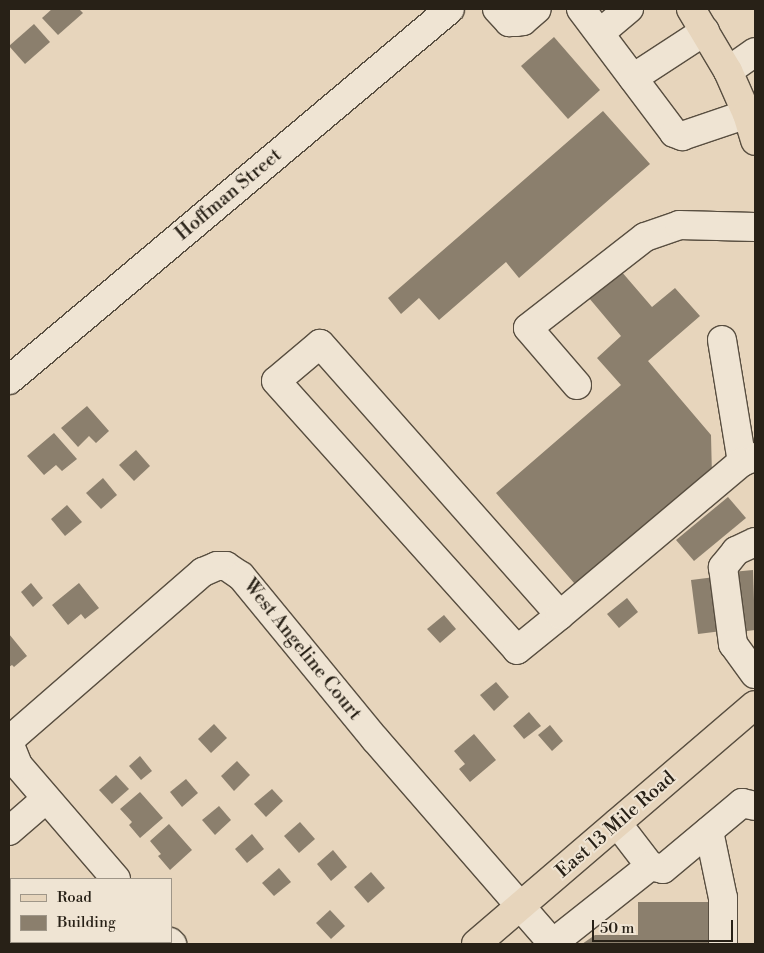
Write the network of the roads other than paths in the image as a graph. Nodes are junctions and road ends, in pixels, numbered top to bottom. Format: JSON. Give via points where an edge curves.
{"nodes":[{"id":1,"x":450,"y":9,"type":"edge"},
{"id":2,"x":497,"y":9,"type":"edge"},
{"id":3,"x":537,"y":9,"type":"edge"},
{"id":4,"x":581,"y":9,"type":"edge"},
{"id":5,"x":628,"y":9,"type":"edge"},
{"id":6,"x":698,"y":20,"type":"edge"},
{"id":7,"x":600,"y":33,"type":"junction"},
{"id":8,"x":755,"y":52,"type":"edge"},
{"id":9,"x":728,"y":71,"type":"junction"},
{"id":10,"x":633,"y":78,"type":"junction"},
{"id":11,"x":747,"y":114,"type":"junction"},
{"id":12,"x":755,"y":141,"type":"edge"},
{"id":13,"x":755,"y":227,"type":"edge"},
{"id":14,"x":722,"y":340,"type":"dead end"},
{"id":15,"x":9,"y":380,"type":"edge"},
{"id":16,"x":577,"y":385,"type":"dead end"},
{"id":17,"x":748,"y":460,"type":"edge"},
{"id":18,"x":755,"y":542,"type":"edge"},
{"id":19,"x":560,"y":615,"type":"junction"},
{"id":20,"x":751,"y":655,"type":"edge"},
{"id":21,"x":755,"y":705,"type":"edge"},
{"id":22,"x":46,"y":799,"type":"junction"},
{"id":23,"x":755,"y":806,"type":"edge"},
{"id":24,"x":617,"y":823,"type":"junction"},
{"id":25,"x":9,"y":831,"type":"edge"},
{"id":26,"x":709,"y":831,"type":"junction"},
{"id":27,"x":650,"y":866,"type":"junction"},
{"id":28,"x":115,"y":878,"type":"edge"},
{"id":29,"x":521,"y":907,"type":"junction"},
{"id":30,"x":476,"y":944,"type":"edge"},
{"id":31,"x":553,"y":944,"type":"edge"},
{"id":32,"x":723,"y":944,"type":"edge"}],
"edges":[{"from":1,"to":15,"type":"street","name":"Hoffman Street"},
{"from":2,"to":3,"type":"street","via":[[509,22],[523,21]]},
{"from":4,"to":7,"type":"street"},
{"from":5,"to":7,"type":"street"},
{"from":6,"to":9,"type":"main road"},
{"from":6,"to":10,"type":"street"},
{"from":7,"to":10,"type":"street"},
{"from":8,"to":9,"type":"street"},
{"from":9,"to":11,"type":"main road"},
{"from":10,"to":11,"type":"street","via":[[674,133],[682,136]]},
{"from":11,"to":12,"type":"main road"},
{"from":13,"to":16,"type":"street","via":[[679,225],[645,238],[528,328]]},
{"from":14,"to":17,"type":"street"},
{"from":17,"to":19,"type":"street"},
{"from":18,"to":20,"type":"street","via":[[736,551],[723,567],[733,644]]},
{"from":19,"to":19,"type":"street","via":[[517,650],[276,381],[320,344]]},
{"from":21,"to":24,"type":"main road","name":"East 13 Mile Road"},
{"from":22,"to":25,"type":"street"},
{"from":22,"to":28,"type":"street"},
{"from":22,"to":29,"type":"street","name":"West Angeline Court","via":[[18,765],[10,745],[13,737],[203,572],[226,566],[241,576],[375,739]]},
{"from":23,"to":26,"type":"street","via":[[742,803]]},
{"from":24,"to":27,"type":"street"},
{"from":24,"to":29,"type":"main road","name":"East 13 Mile Road"},
{"from":26,"to":27,"type":"street","via":[[663,869]]},
{"from":26,"to":32,"type":"street","via":[[723,898]]},
{"from":27,"to":31,"type":"street"},
{"from":29,"to":30,"type":"main road","name":"East 13 Mile Road"},
{"from":29,"to":31,"type":"street","name":"West Angeline Court"}]}
